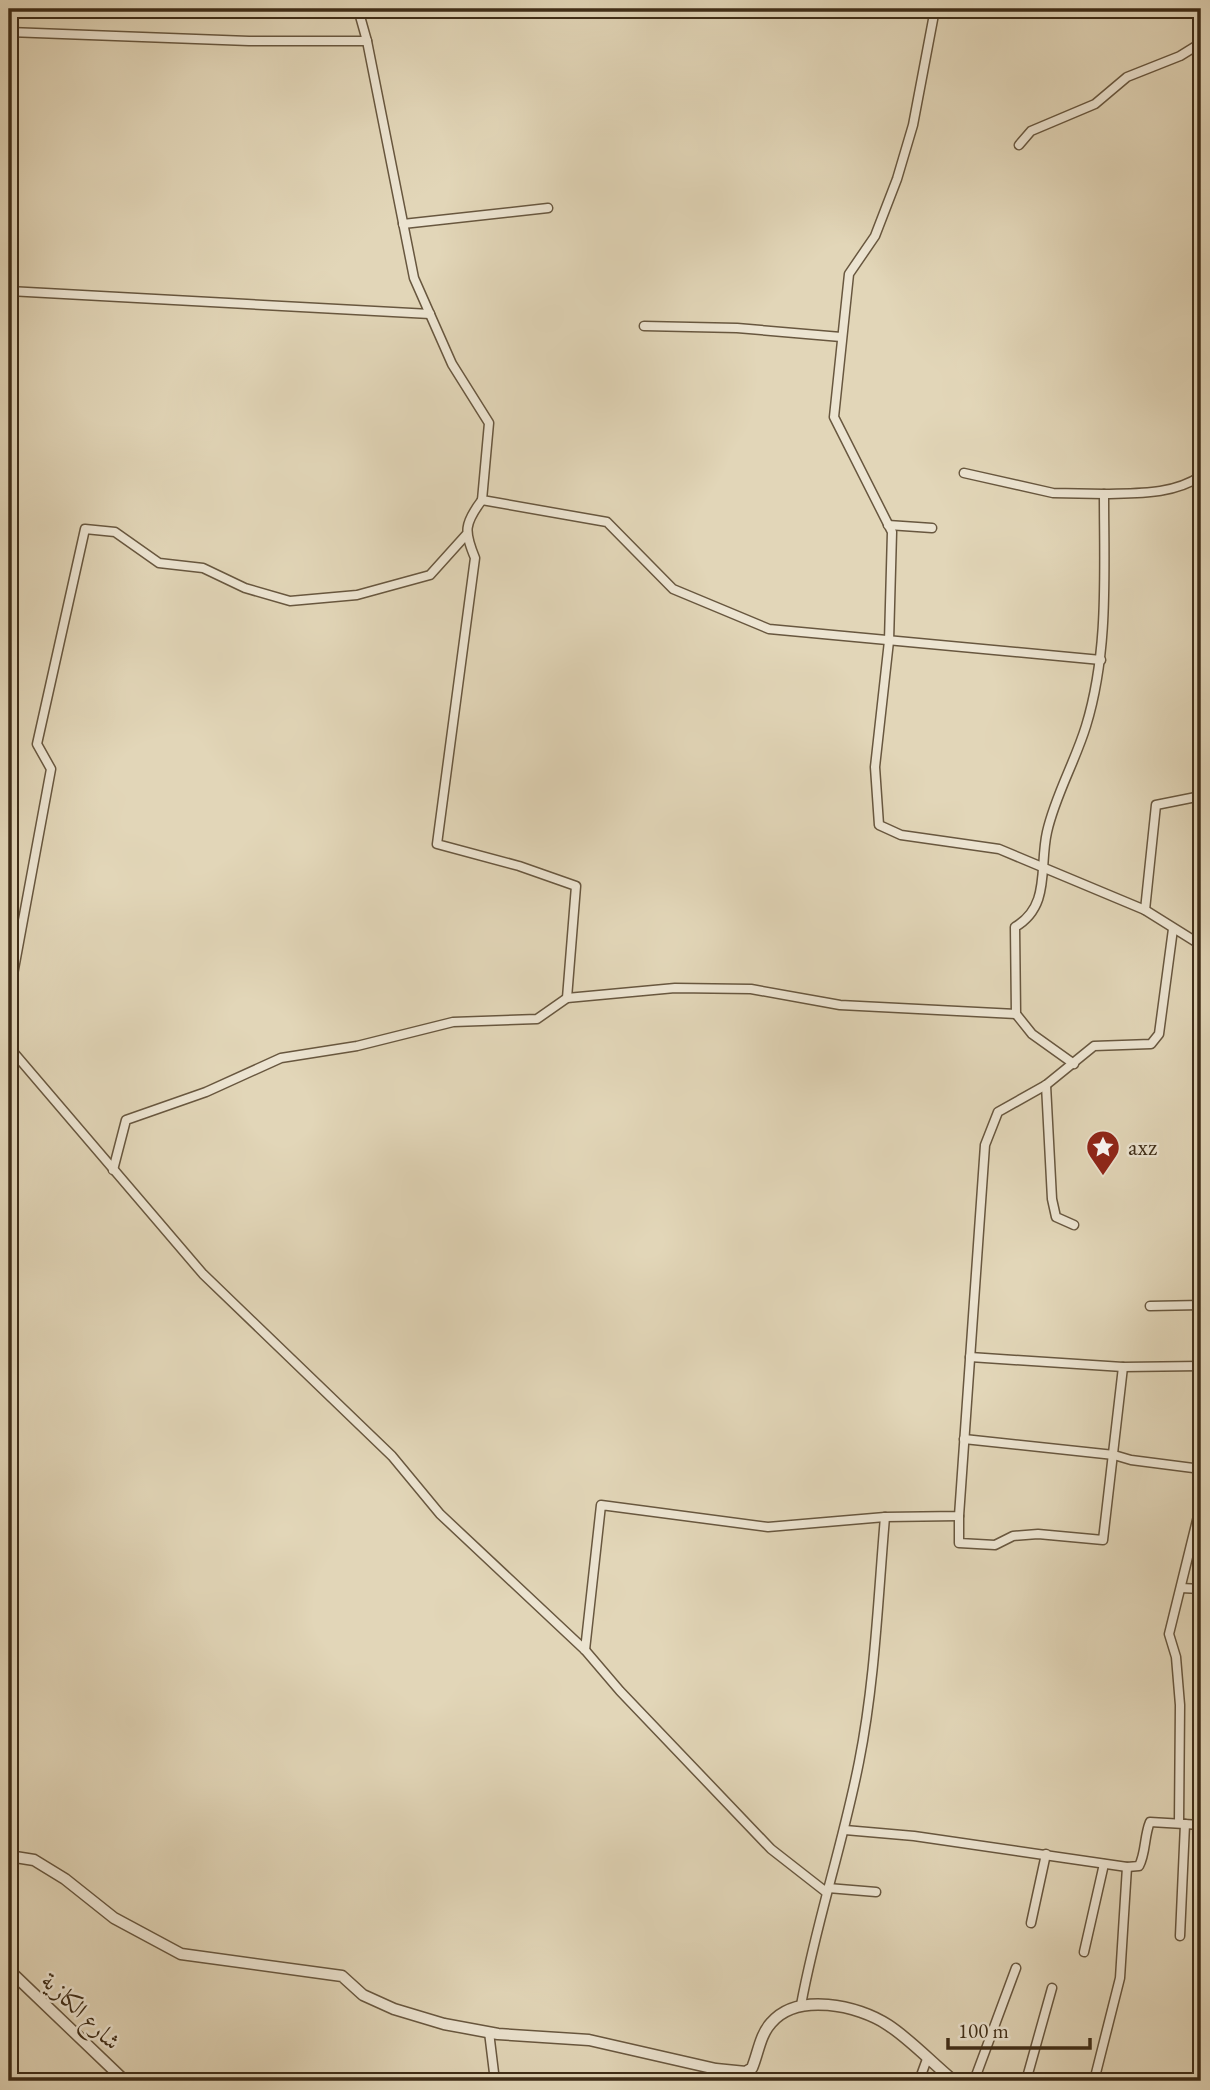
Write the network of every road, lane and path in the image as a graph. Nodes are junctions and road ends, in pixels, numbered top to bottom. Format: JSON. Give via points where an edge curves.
{"nodes":[{"id":1,"x":358,"y":9,"type":"edge"},
{"id":2,"x":935,"y":9,"type":"edge"},
{"id":3,"x":9,"y":32,"type":"edge"},
{"id":4,"x":368,"y":41,"type":"junction"},
{"id":5,"x":1201,"y":43,"type":"edge"},
{"id":6,"x":1019,"y":145,"type":"dead end"},
{"id":7,"x":548,"y":208,"type":"dead end"},
{"id":8,"x":403,"y":224,"type":"junction"},
{"id":9,"x":9,"y":291,"type":"edge"},
{"id":10,"x":430,"y":314,"type":"junction"},
{"id":11,"x":644,"y":327,"type":"dead end"},
{"id":12,"x":841,"y":337,"type":"junction"},
{"id":13,"x":964,"y":473,"type":"dead end"},
{"id":14,"x":1201,"y":476,"type":"edge"},
{"id":15,"x":1104,"y":494,"type":"junction"},
{"id":16,"x":482,"y":500,"type":"junction"},
{"id":17,"x":888,"y":525,"type":"junction"},
{"id":18,"x":932,"y":528,"type":"dead end"},
{"id":19,"x":466,"y":535,"type":"junction"},
{"id":20,"x":889,"y":641,"type":"junction"},
{"id":21,"x":1101,"y":660,"type":"junction"},
{"id":22,"x":1201,"y":796,"type":"edge"},
{"id":23,"x":1042,"y":869,"type":"junction"},
{"id":24,"x":1145,"y":910,"type":"junction"},
{"id":25,"x":1173,"y":929,"type":"junction"},
{"id":26,"x":1201,"y":945,"type":"edge"},
{"id":27,"x":9,"y":996,"type":"edge"},
{"id":28,"x":566,"y":998,"type":"junction"},
{"id":29,"x":1016,"y":1014,"type":"junction"},
{"id":30,"x":9,"y":1047,"type":"edge"},
{"id":31,"x":1074,"y":1064,"type":"junction"},
{"id":32,"x":1046,"y":1085,"type":"junction"},
{"id":33,"x":113,"y":1170,"type":"junction"},
{"id":34,"x":1074,"y":1225,"type":"dead end"},
{"id":35,"x":1201,"y":1305,"type":"edge"},
{"id":36,"x":1150,"y":1306,"type":"dead end"},
{"id":37,"x":970,"y":1357,"type":"junction"},
{"id":38,"x":1201,"y":1366,"type":"edge"},
{"id":39,"x":1123,"y":1367,"type":"junction"},
{"id":40,"x":964,"y":1439,"type":"junction"},
{"id":41,"x":1114,"y":1455,"type":"junction"},
{"id":42,"x":1201,"y":1469,"type":"edge"},
{"id":43,"x":1201,"y":1504,"type":"edge"},
{"id":44,"x":959,"y":1516,"type":"junction"},
{"id":45,"x":885,"y":1517,"type":"junction"},
{"id":46,"x":1181,"y":1588,"type":"junction"},
{"id":47,"x":1201,"y":1589,"type":"edge"},
{"id":48,"x":585,"y":1650,"type":"junction"},
{"id":49,"x":1182,"y":1824,"type":"junction"},
{"id":50,"x":1201,"y":1825,"type":"edge"},
{"id":51,"x":845,"y":1830,"type":"junction"},
{"id":52,"x":1046,"y":1854,"type":"junction"},
{"id":53,"x":9,"y":1856,"type":"edge"},
{"id":54,"x":1104,"y":1864,"type":"junction"},
{"id":55,"x":1127,"y":1867,"type":"junction"},
{"id":56,"x":827,"y":1890,"type":"junction"},
{"id":57,"x":876,"y":1892,"type":"dead end"},
{"id":58,"x":1031,"y":1923,"type":"dead end"},
{"id":59,"x":1180,"y":1936,"type":"dead end"},
{"id":60,"x":1084,"y":1952,"type":"dead end"},
{"id":61,"x":1016,"y":1968,"type":"dead end"},
{"id":62,"x":9,"y":1970,"type":"edge"},
{"id":63,"x":1052,"y":1988,"type":"dead end"},
{"id":64,"x":802,"y":2006,"type":"junction"},
{"id":65,"x":489,"y":2032,"type":"junction"},
{"id":66,"x":928,"y":2059,"type":"junction"},
{"id":67,"x":749,"y":2076,"type":"edge"},
{"id":68,"x":125,"y":2081,"type":"edge"},
{"id":69,"x":495,"y":2081,"type":"edge"},
{"id":70,"x":919,"y":2081,"type":"edge"},
{"id":71,"x":954,"y":2081,"type":"edge"},
{"id":72,"x":974,"y":2081,"type":"edge"},
{"id":73,"x":1026,"y":2081,"type":"edge"},
{"id":74,"x":1094,"y":2081,"type":"edge"}],
"edges":[{"from":1,"to":4,"type":"street"},
{"from":2,"to":12,"type":"street","via":[[913,125],[874,236],[849,274]]},
{"from":3,"to":4,"type":"street"},
{"from":4,"to":8,"type":"street"},
{"from":5,"to":6,"type":"street","via":[[1127,77],[1095,103],[1031,131]]},
{"from":7,"to":8,"type":"street"},
{"from":8,"to":10,"type":"street","via":[[414,278]]},
{"from":9,"to":10,"type":"street"},
{"from":10,"to":16,"type":"street","via":[[452,364],[489,423]]},
{"from":11,"to":12,"type":"street","via":[[737,328]]},
{"from":12,"to":17,"type":"street","via":[[834,417]]},
{"from":13,"to":15,"type":"street","via":[[1053,493]]},
{"from":14,"to":15,"type":"street","via":[[1183,488]]},
{"from":15,"to":21,"type":"street"},
{"from":16,"to":19,"type":"street","via":[[470,516]]},
{"from":16,"to":20,"type":"street","via":[[607,522],[673,589],[769,629]]},
{"from":17,"to":18,"type":"street"},
{"from":17,"to":20,"type":"street","via":[[892,533]]},
{"from":19,"to":27,"type":"street","via":[[430,575],[357,595],[290,601],[245,588],[203,568],[159,563],[115,532],[85,529],[37,744],[51,769]]},
{"from":19,"to":28,"type":"street","via":[[475,558],[437,844],[576,886]]},
{"from":20,"to":21,"type":"street"},
{"from":20,"to":23,"type":"street","via":[[875,767],[880,825],[901,835],[999,849]]},
{"from":21,"to":23,"type":"street","via":[[1086,725],[1047,831]]},
{"from":22,"to":24,"type":"street","via":[[1156,805]]},
{"from":23,"to":24,"type":"street"},
{"from":23,"to":29,"type":"street","via":[[1039,899],[1030,918],[1015,927]]},
{"from":24,"to":25,"type":"street"},
{"from":25,"to":26,"type":"street"},
{"from":25,"to":31,"type":"street","via":[[1159,1034],[1151,1044],[1094,1046]]},
{"from":28,"to":29,"type":"street","via":[[675,988],[751,989],[840,1005]]},
{"from":28,"to":33,"type":"street","via":[[537,1019],[453,1022],[357,1046],[281,1058],[206,1092],[126,1120]]},
{"from":29,"to":31,"type":"street","via":[[1032,1034]]},
{"from":30,"to":33,"type":"street"},
{"from":31,"to":32,"type":"street"},
{"from":32,"to":34,"type":"street","via":[[1052,1199],[1056,1217]]},
{"from":32,"to":37,"type":"street","via":[[998,1112],[985,1145]]},
{"from":33,"to":48,"type":"street","via":[[202,1275],[392,1456],[440,1514]]},
{"from":35,"to":36,"type":"street"},
{"from":37,"to":39,"type":"street"},
{"from":37,"to":40,"type":"street"},
{"from":38,"to":39,"type":"street"},
{"from":39,"to":41,"type":"street"},
{"from":40,"to":41,"type":"street"},
{"from":40,"to":44,"type":"street"},
{"from":41,"to":42,"type":"street"},
{"from":41,"to":44,"type":"street","via":[[1104,1540],[1038,1534],[1013,1536],[995,1545],[959,1542]]},
{"from":43,"to":46,"type":"street"},
{"from":44,"to":45,"type":"street"},
{"from":45,"to":48,"type":"street","via":[[749,1526],[601,1505]]},
{"from":45,"to":51,"type":"street","via":[[866,1717]]},
{"from":46,"to":47,"type":"street"},
{"from":46,"to":49,"type":"street","via":[[1169,1634],[1180,1705]]},
{"from":48,"to":56,"type":"street","via":[[771,1849]]},
{"from":49,"to":50,"type":"street"},
{"from":49,"to":55,"type":"street","via":[[1150,1822],[1139,1866]]},
{"from":49,"to":59,"type":"street"},
{"from":51,"to":52,"type":"street"},
{"from":51,"to":56,"type":"street"},
{"from":52,"to":54,"type":"street"},
{"from":52,"to":58,"type":"street"},
{"from":53,"to":65,"type":"street","via":[[34,1860],[114,1918],[181,1954],[342,1976],[363,1995],[394,2009]]},
{"from":54,"to":55,"type":"street"},
{"from":54,"to":60,"type":"street"},
{"from":55,"to":74,"type":"street","via":[[1120,1978]]},
{"from":56,"to":57,"type":"street"},
{"from":56,"to":64,"type":"street"},
{"from":61,"to":72,"type":"street"},
{"from":62,"to":68,"type":"street","name":"شارع الكازية"},
{"from":63,"to":73,"type":"street"},
{"from":64,"to":66,"type":"street","via":[[867,2013]]},
{"from":64,"to":67,"type":"street","via":[[770,2023]]},
{"from":65,"to":67,"type":"street","via":[[589,2040]]},
{"from":65,"to":69,"type":"street"},
{"from":66,"to":70,"type":"street"},
{"from":66,"to":71,"type":"street"}]}
